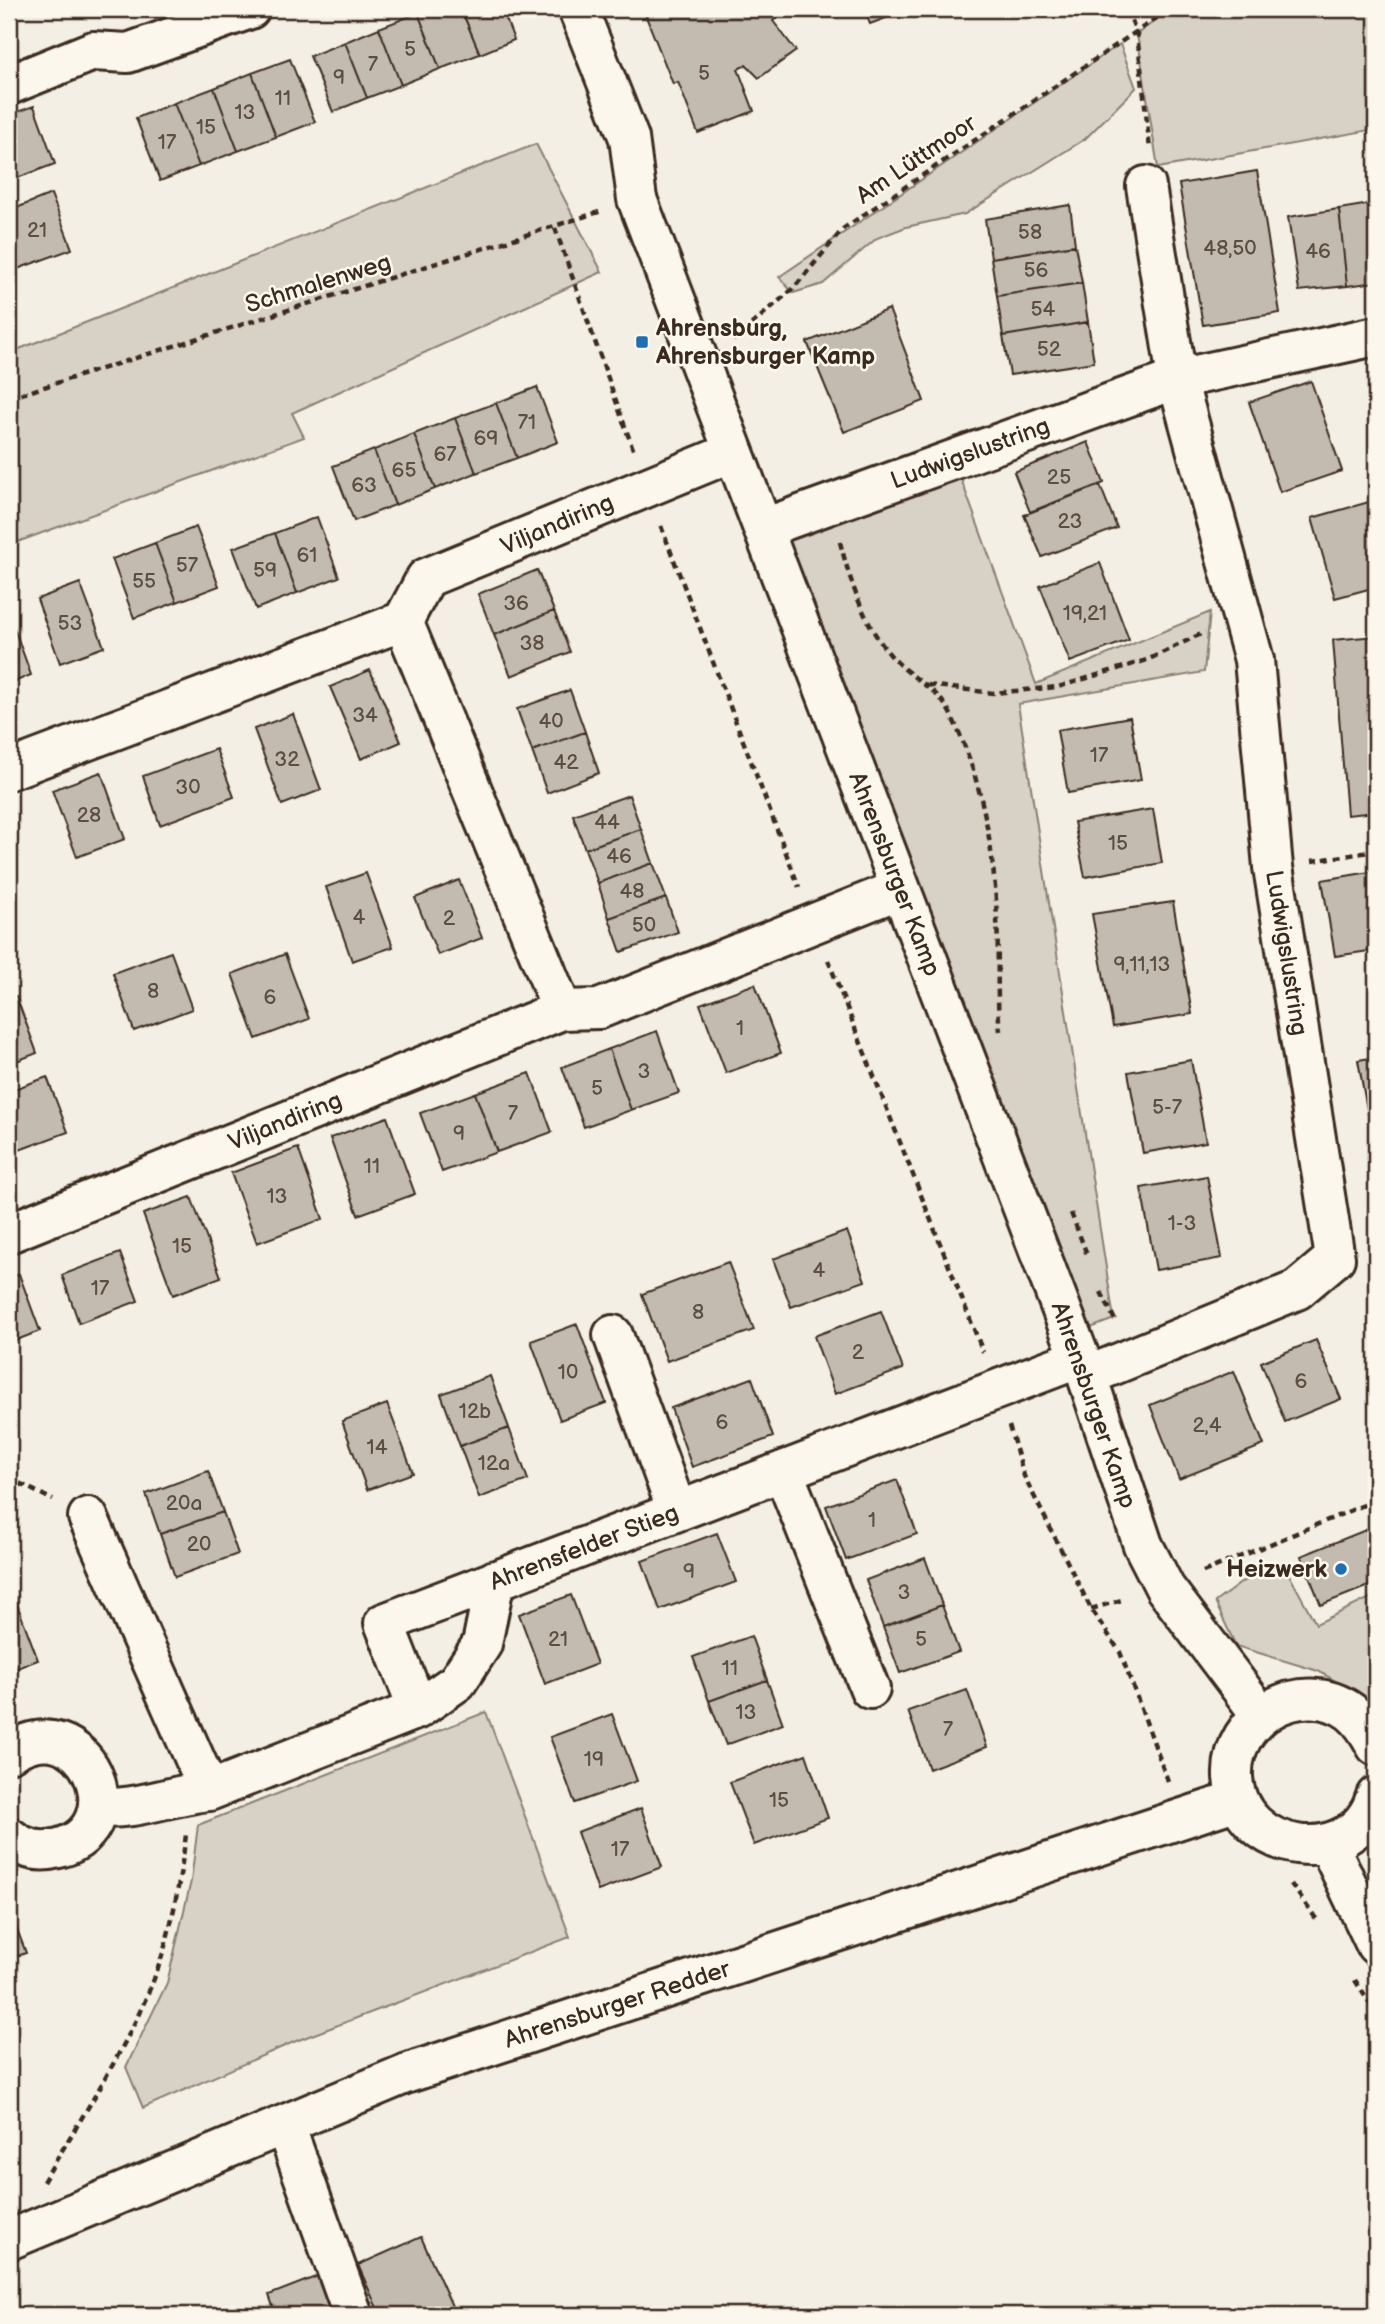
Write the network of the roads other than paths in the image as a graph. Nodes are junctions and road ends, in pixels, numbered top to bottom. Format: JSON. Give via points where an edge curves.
{"nodes":[{"id":1,"x":250,"y":9,"type":"edge"},
{"id":2,"x":578,"y":9,"type":"edge"},
{"id":3,"x":9,"y":85,"type":"edge"},
{"id":4,"x":1146,"y":186,"type":"road end"},
{"id":5,"x":1376,"y":336,"type":"edge"},
{"id":6,"x":1177,"y":379,"type":"junction"},
{"id":7,"x":733,"y":452,"type":"junction"},
{"id":8,"x":764,"y":528,"type":"junction"},
{"id":9,"x":403,"y":621,"type":"junction"},
{"id":10,"x":9,"y":770,"type":"edge"},
{"id":11,"x":900,"y":889,"type":"junction"},
{"id":12,"x":562,"y":1010,"type":"junction"},
{"id":13,"x":9,"y":1233,"type":"edge"},
{"id":14,"x":613,"y":1335,"type":"dead end"},
{"id":15,"x":1083,"y":1367,"type":"junction"},
{"id":16,"x":783,"y":1471,"type":"junction"},
{"id":17,"x":677,"y":1511,"type":"junction"},
{"id":18,"x":88,"y":1517,"type":"road end"},
{"id":19,"x":495,"y":1580,"type":"junction"},
{"id":20,"x":870,"y":1689,"type":"dead end"},
{"id":21,"x":418,"y":1709,"type":"junction"},
{"id":22,"x":1261,"y":1714,"type":"junction"},
{"id":23,"x":1376,"y":1746,"type":"edge"},
{"id":24,"x":9,"y":1753,"type":"edge"},
{"id":25,"x":193,"y":1792,"type":"junction"},
{"id":26,"x":1376,"y":1796,"type":"edge"},
{"id":27,"x":1238,"y":1800,"type":"junction"},
{"id":28,"x":98,"y":1807,"type":"junction"},
{"id":29,"x":9,"y":1837,"type":"edge"},
{"id":30,"x":1328,"y":1844,"type":"junction"},
{"id":31,"x":1376,"y":1945,"type":"edge"},
{"id":32,"x":285,"y":2125,"type":"junction"},
{"id":33,"x":9,"y":2240,"type":"edge"},
{"id":34,"x":354,"y":2315,"type":"edge"}],
"edges":[{"from":1,"to":3,"type":"street","via":[[128,53],[93,51]]},
{"from":2,"to":7,"type":"street","name":"Ahrensburger Kamp","via":[[629,138],[637,199]]},
{"from":4,"to":6,"type":"street"},
{"from":5,"to":6,"type":"street","name":"Ludwigslustring"},
{"from":6,"to":8,"type":"street","name":"Ludwigslustring"},
{"from":6,"to":15,"type":"street","name":"Ludwigslustring","via":[[1254,660],[1273,867],[1335,1258],[1297,1290],[1136,1355]]},
{"from":7,"to":8,"type":"street","name":"Ahrensburger Kamp"},
{"from":7,"to":9,"type":"street","name":"Viljandiring","via":[[426,578]]},
{"from":8,"to":11,"type":"street","name":"Ahrensburger Kamp"},
{"from":9,"to":10,"type":"street"},
{"from":9,"to":12,"type":"street"},
{"from":11,"to":12,"type":"street","name":"Viljandiring","via":[[600,1009]]},
{"from":11,"to":15,"type":"street","name":"Ahrensburger Kamp"},
{"from":12,"to":13,"type":"street","name":"Viljandiring"},
{"from":14,"to":17,"type":"street"},
{"from":15,"to":16,"type":"street","name":"Ahrensfelder Stieg","via":[[998,1389]]},
{"from":15,"to":22,"type":"street","name":"Ahrensburger Kamp","via":[[1143,1545],[1166,1588]]},
{"from":16,"to":17,"type":"street","name":"Ahrensfelder Stieg"},
{"from":16,"to":20,"type":"street"},
{"from":17,"to":19,"type":"street","name":"Ahrensfelder Stieg"},
{"from":18,"to":25,"type":"street"},
{"from":19,"to":21,"type":"street","via":[[482,1644],[457,1682]]},
{"from":19,"to":21,"type":"street","name":"Ahrensfelder Stieg","via":[[384,1623]]},
{"from":21,"to":25,"type":"street"},
{"from":22,"to":23,"type":"street","via":[[1305,1698],[1329,1701],[1351,1712]]},
{"from":22,"to":27,"type":"street","via":[[1245,1732],[1236,1753],[1233,1777]]},
{"from":24,"to":28,"type":"street","via":[[26,1743],[46,1740],[65,1744],[93,1769]]},
{"from":25,"to":28,"type":"street","via":[[116,1810]]},
{"from":26,"to":30,"type":"street","via":[[1373,1808],[1354,1831]]},
{"from":27,"to":30,"type":"street","via":[[1265,1834],[1306,1847]]},
{"from":27,"to":32,"type":"street","name":"Ahrensburger Redder","via":[[405,2074]]},
{"from":28,"to":29,"type":"street","via":[[81,1837],[66,1846],[32,1850]]},
{"from":30,"to":31,"type":"street"},
{"from":32,"to":33,"type":"street","name":"Ahrensburger Redder"},
{"from":32,"to":34,"type":"street"}]}
